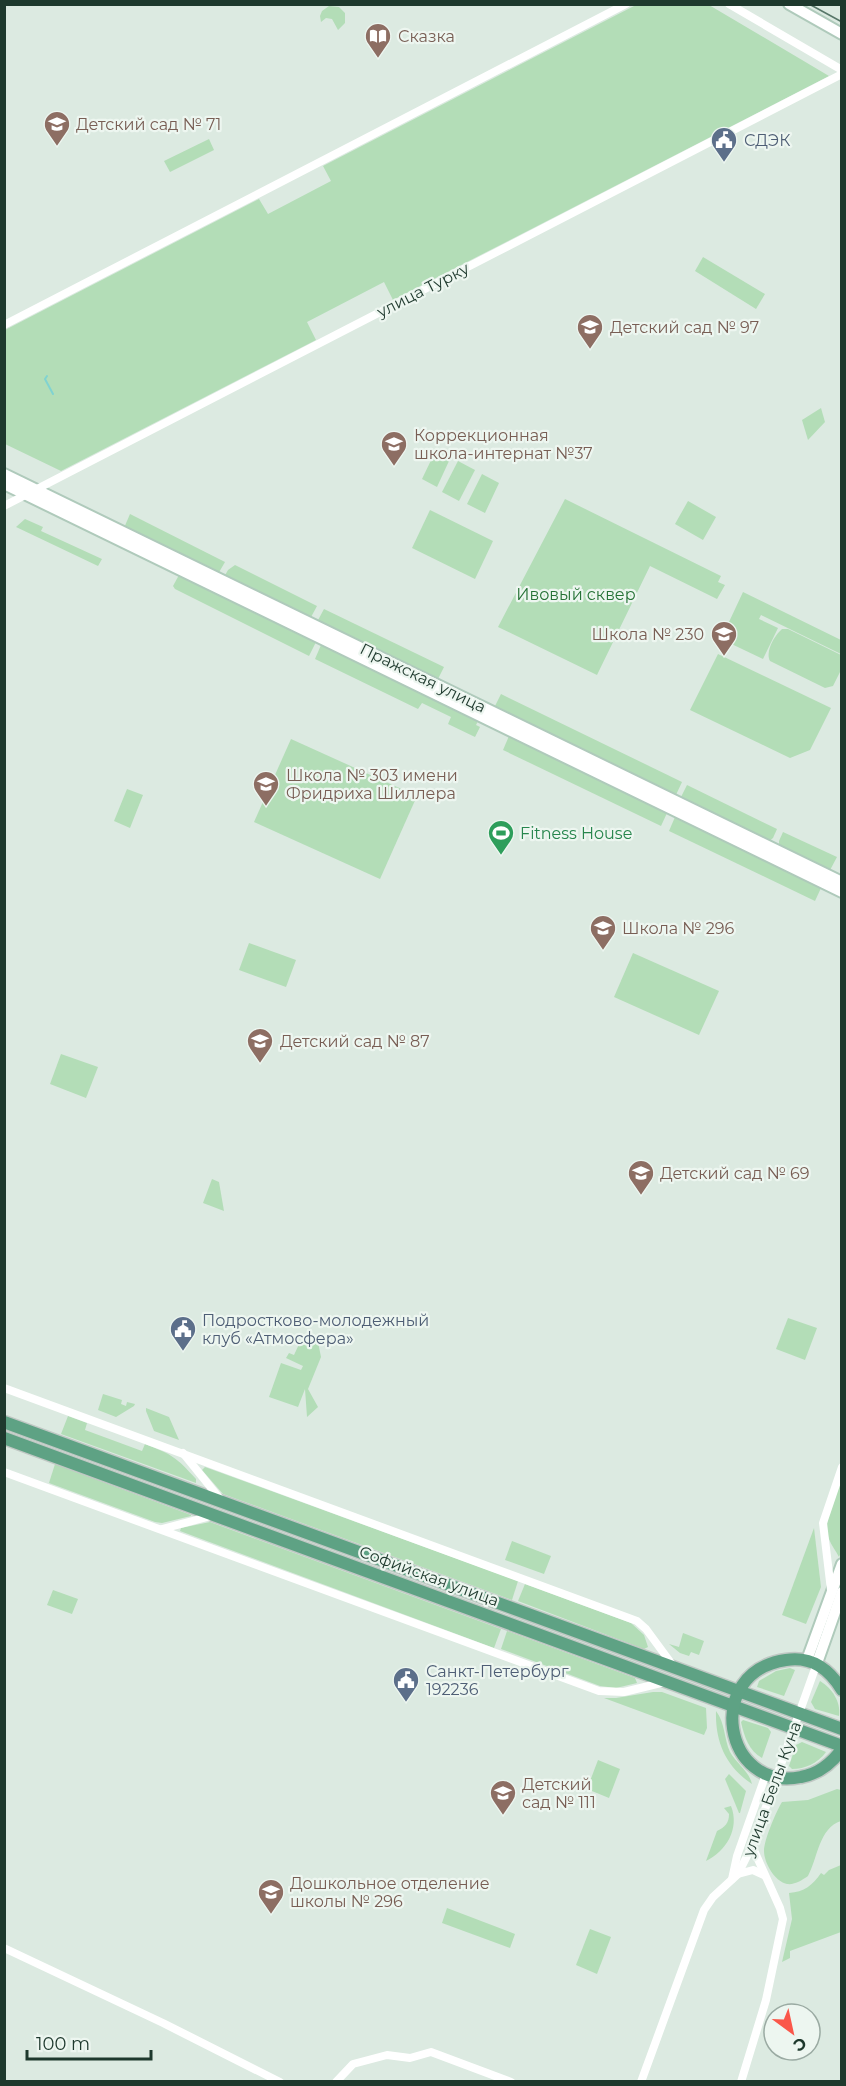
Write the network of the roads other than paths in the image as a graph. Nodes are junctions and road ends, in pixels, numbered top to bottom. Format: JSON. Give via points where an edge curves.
{"nodes":[{"id":1,"x":626,"y":4,"type":"edge"},
{"id":2,"x":729,"y":4,"type":"edge"},
{"id":3,"x":793,"y":5,"type":"edge"},
{"id":4,"x":842,"y":34,"type":"edge"},
{"id":5,"x":842,"y":72,"type":"edge"},
{"id":6,"x":4,"y":325,"type":"edge"},
{"id":7,"x":4,"y":474,"type":"edge"},
{"id":8,"x":4,"y":484,"type":"edge"},
{"id":9,"x":31,"y":492,"type":"junction"},
{"id":10,"x":4,"y":506,"type":"edge"},
{"id":11,"x":842,"y":882,"type":"edge"},
{"id":12,"x":842,"y":892,"type":"edge"},
{"id":13,"x":4,"y":1388,"type":"edge"},
{"id":14,"x":4,"y":1422,"type":"edge"},
{"id":15,"x":4,"y":1438,"type":"edge"},
{"id":16,"x":183,"y":1453,"type":"junction"},
{"id":17,"x":842,"y":1467,"type":"edge"},
{"id":18,"x":4,"y":1472,"type":"edge"},
{"id":19,"x":222,"y":1501,"type":"junction"},
{"id":20,"x":214,"y":1515,"type":"junction"},
{"id":21,"x":294,"y":1528,"type":"junction"},
{"id":22,"x":160,"y":1529,"type":"junction"},
{"id":23,"x":289,"y":1542,"type":"junction"},
{"id":24,"x":842,"y":1564,"type":"edge"},
{"id":25,"x":839,"y":1592,"type":"edge"},
{"id":26,"x":812,"y":1661,"type":"junction"},
{"id":27,"x":675,"y":1668,"type":"junction"},
{"id":28,"x":667,"y":1682,"type":"junction"},
{"id":29,"x":842,"y":1690,"type":"edge"},
{"id":30,"x":737,"y":1691,"type":"junction"},
{"id":31,"x":732,"y":1705,"type":"junction"},
{"id":32,"x":800,"y":1713,"type":"junction"},
{"id":33,"x":794,"y":1728,"type":"junction"},
{"id":34,"x":842,"y":1729,"type":"edge"},
{"id":35,"x":842,"y":1748,"type":"edge"},
{"id":36,"x":771,"y":1776,"type":"junction"},
{"id":37,"x":752,"y":1846,"type":"junction"},
{"id":38,"x":765,"y":1875,"type":"junction"},
{"id":39,"x":735,"y":1876,"type":"junction"},
{"id":40,"x":4,"y":1948,"type":"edge"},
{"id":41,"x":280,"y":2082,"type":"edge"},
{"id":42,"x":336,"y":2082,"type":"edge"},
{"id":43,"x":511,"y":2082,"type":"edge"},
{"id":44,"x":641,"y":2082,"type":"edge"},
{"id":45,"x":741,"y":2082,"type":"edge"}],
"edges":[{"from":1,"to":6,"type":"street"},
{"from":2,"to":5,"type":"street"},
{"from":3,"to":4,"type":"street"},
{"from":5,"to":9,"type":"street","name":"улица Турку"},
{"from":7,"to":9,"type":"street","name":"Пражская улица"},
{"from":8,"to":9,"type":"street","name":"Пражская улица"},
{"from":9,"to":10,"type":"street","name":"улица Турку"},
{"from":9,"to":11,"type":"street","name":"Пражская улица"},
{"from":9,"to":12,"type":"street","name":"Пражская улица"},
{"from":13,"to":16,"type":"street"},
{"from":14,"to":19,"type":"main road","name":"Софийская улица"},
{"from":15,"to":20,"type":"main road","name":"Софийская улица"},
{"from":16,"to":19,"type":"street"},
{"from":16,"to":27,"type":"street","via":[[637,1621]]},
{"from":17,"to":25,"type":"street","via":[[823,1523]]},
{"from":18,"to":22,"type":"street"},
{"from":19,"to":21,"type":"main road","name":"Софийская улица"},
{"from":20,"to":22,"type":"street"},
{"from":20,"to":23,"type":"main road","name":"Софийская улица"},
{"from":21,"to":23,"type":"main road"},
{"from":21,"to":27,"type":"main road","name":"Софийская улица"},
{"from":22,"to":28,"type":"street","via":[[599,1691],[624,1692]]},
{"from":23,"to":28,"type":"main road","name":"Софийская улица"},
{"from":24,"to":25,"type":"street","name":"улица Белы Куна"},
{"from":25,"to":26,"type":"street","name":"улица Белы Куна"},
{"from":26,"to":29,"type":"main road"},
{"from":26,"to":30,"type":"main road","via":[[788,1659],[771,1664],[755,1672]]},
{"from":26,"to":32,"type":"street","name":"улица Белы Куна"},
{"from":27,"to":30,"type":"main road","name":"Софийская улица"},
{"from":28,"to":31,"type":"main road","name":"Софийская улица"},
{"from":30,"to":31,"type":"main road"},
{"from":30,"to":32,"type":"main road","name":"Софийская улица"},
{"from":31,"to":33,"type":"main road","name":"Софийская улица"},
{"from":31,"to":36,"type":"main road","via":[[731,1724],[740,1749],[751,1764]]},
{"from":32,"to":33,"type":"street","name":"улица Белы Куна"},
{"from":32,"to":34,"type":"main road","name":"Софийская улица"},
{"from":33,"to":35,"type":"main road","name":"Софийская улица"},
{"from":33,"to":36,"type":"street","name":"улица Белы Куна"},
{"from":35,"to":36,"type":"main road","via":[[815,1772],[800,1777]]},
{"from":36,"to":37,"type":"street","name":"улица Белы Куна"},
{"from":36,"to":39,"type":"street","name":"улица Белы Куна","via":[[737,1856]]},
{"from":37,"to":38,"type":"street"},
{"from":37,"to":39,"type":"street","name":"улица Белы Куна"},
{"from":38,"to":39,"type":"street","via":[[753,1870]]},
{"from":38,"to":45,"type":"street","via":[[780,1908],[782,1925],[766,2000]]},
{"from":39,"to":44,"type":"street","via":[[704,1910]]},
{"from":40,"to":41,"type":"street"},
{"from":42,"to":43,"type":"street","via":[[353,2064],[387,2055],[410,2058],[430,2052]]}]}
